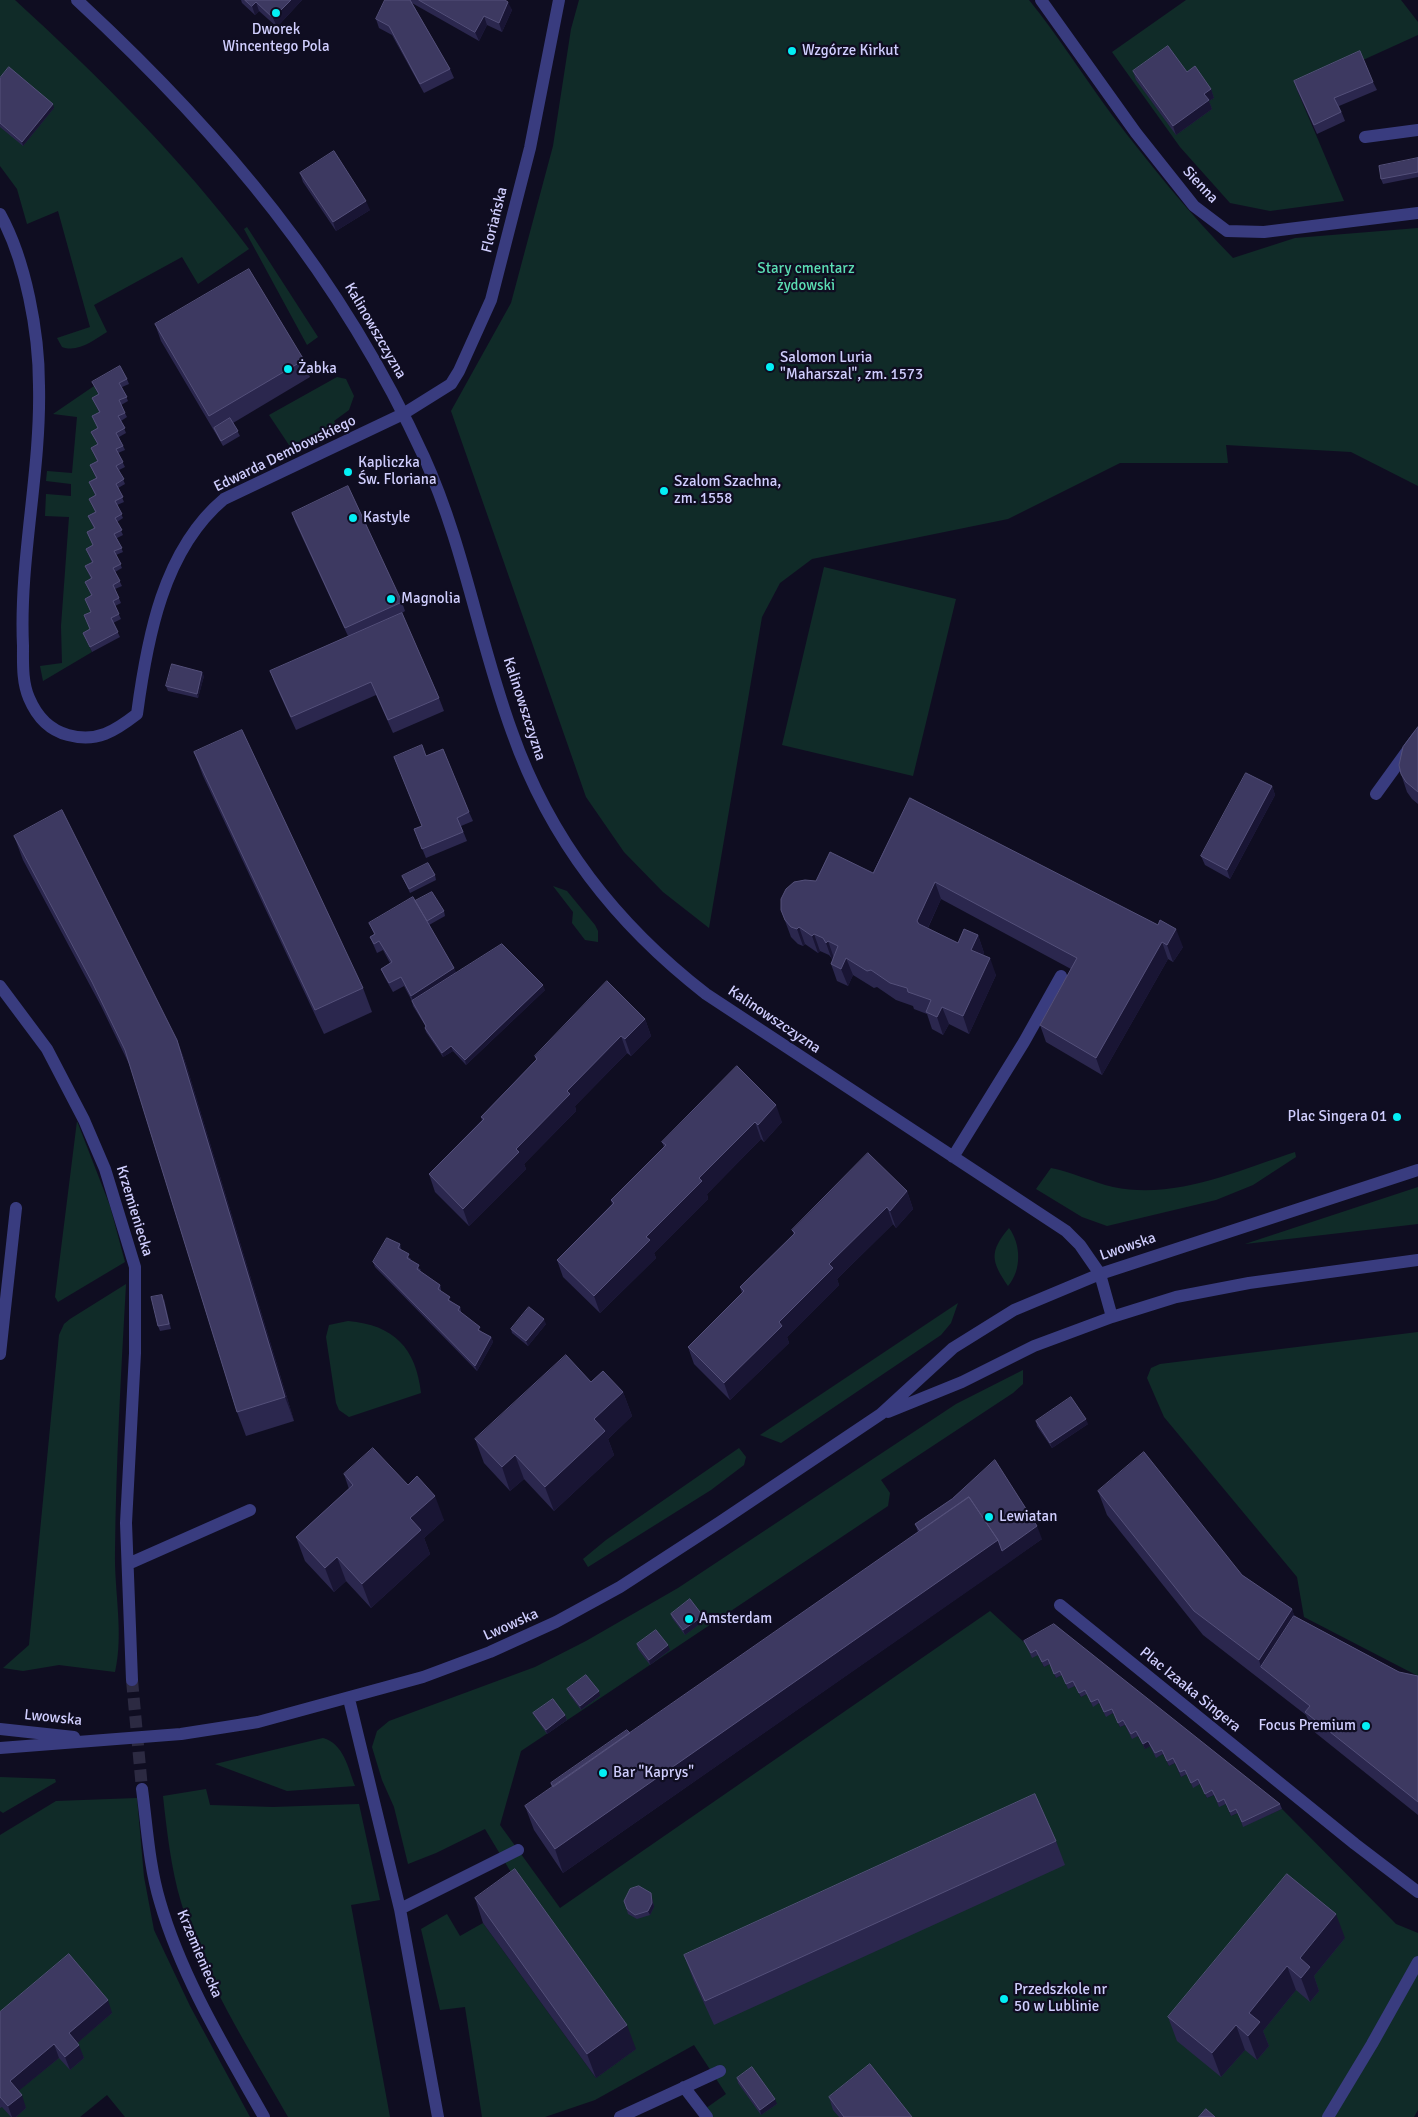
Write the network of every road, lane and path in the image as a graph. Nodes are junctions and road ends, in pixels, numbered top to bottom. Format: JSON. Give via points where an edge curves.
{"nodes":[{"id":1,"x":76,"y":0,"type":"edge"},
{"id":2,"x":559,"y":0,"type":"edge"},
{"id":3,"x":1042,"y":0,"type":"edge"},
{"id":4,"x":1418,"y":130,"type":"edge"},
{"id":5,"x":1365,"y":138,"type":"dead end"},
{"id":6,"x":1418,"y":212,"type":"edge"},
{"id":7,"x":0,"y":214,"type":"edge"},
{"id":8,"x":403,"y":414,"type":"junction"},
{"id":9,"x":1418,"y":736,"type":"edge"},
{"id":10,"x":1376,"y":794,"type":"dead end"},
{"id":11,"x":1060,"y":976,"type":"edge"},
{"id":12,"x":0,"y":986,"type":"edge"},
{"id":13,"x":953,"y":1157,"type":"junction"},
{"id":14,"x":1418,"y":1170,"type":"edge"},
{"id":15,"x":16,"y":1208,"type":"dead end"},
{"id":16,"x":1418,"y":1260,"type":"edge"},
{"id":17,"x":1100,"y":1274,"type":"junction"},
{"id":18,"x":1112,"y":1317,"type":"junction"},
{"id":19,"x":0,"y":1354,"type":"edge"},
{"id":20,"x":881,"y":1414,"type":"junction"},
{"id":21,"x":250,"y":1510,"type":"dead end"},
{"id":22,"x":128,"y":1564,"type":"junction"},
{"id":23,"x":1060,"y":1605,"type":"dead end"},
{"id":24,"x":132,"y":1680,"type":"tunnel mouth"},
{"id":25,"x":349,"y":1699,"type":"junction"},
{"id":26,"x":0,"y":1729,"type":"edge"},
{"id":27,"x":104,"y":1740,"type":"junction"},
{"id":28,"x":0,"y":1748,"type":"edge"},
{"id":29,"x":142,"y":1789,"type":"tunnel mouth"},
{"id":30,"x":518,"y":1850,"type":"dead end"},
{"id":31,"x":1418,"y":1892,"type":"edge"},
{"id":32,"x":400,"y":1909,"type":"junction"},
{"id":33,"x":1418,"y":1962,"type":"edge"},
{"id":34,"x":720,"y":2071,"type":"dead end"},
{"id":35,"x":684,"y":2087,"type":"junction"},
{"id":36,"x":264,"y":2117,"type":"edge"},
{"id":37,"x":438,"y":2117,"type":"edge"},
{"id":38,"x":620,"y":2117,"type":"edge"},
{"id":39,"x":707,"y":2117,"type":"edge"},
{"id":40,"x":1328,"y":2117,"type":"edge"}],
"edges":[{"from":1,"to":8,"type":"street","name":"Kalinowszczyzna","via":[[172,92],[272,206],[340,301]]},
{"from":2,"to":8,"type":"street","name":"Floriańska","via":[[530,148],[491,300],[451,384]]},
{"from":3,"to":6,"type":"street","name":"Sienna","via":[[1182,192],[1194,206],[1227,231],[1264,232]]},
{"from":4,"to":5,"type":"street"},
{"from":7,"to":8,"type":"street","name":"Edwarda Dembowskiego","via":[[23,277],[40,386],[21,606],[24,682],[44,724],[58,732],[89,738],[105,735],[136,714],[149,644],[170,576],[183,550],[213,509],[224,499]]},
{"from":8,"to":13,"type":"street","name":"Kalinowszczyzna","via":[[425,459],[450,530],[511,730],[527,771],[575,859],[652,950],[677,971],[750,1025]]},
{"from":9,"to":10,"type":"street"},
{"from":11,"to":13,"type":"street","via":[[1024,1042]]},
{"from":12,"to":22,"type":"street","name":"Krzemieniecka","via":[[47,1050],[84,1120],[105,1169],[134,1267],[135,1353],[126,1523]]},
{"from":13,"to":17,"type":"street","name":"Kalinowszczyzna","via":[[1066,1231]]},
{"from":14,"to":17,"type":"street","name":"Lwowska"},
{"from":15,"to":19,"type":"street"},
{"from":16,"to":18,"type":"street","name":"Lwowska","via":[[1249,1283],[1176,1297]]},
{"from":17,"to":18,"type":"street","name":"Kalinowszczyzna"},
{"from":17,"to":20,"type":"street","name":"Lwowska","via":[[1022,1306],[991,1323],[953,1348]]},
{"from":18,"to":20,"type":"street","name":"Lwowska","via":[[1034,1346],[962,1382]]},
{"from":20,"to":25,"type":"street","name":"Lwowska","via":[[620,1587],[556,1622],[490,1652],[423,1677]]},
{"from":21,"to":22,"type":"street"},
{"from":22,"to":24,"type":"street","name":"Krzemieniecka"},
{"from":23,"to":31,"type":"street","name":"Plac Izaaka Singera"},
{"from":25,"to":27,"type":"street","name":"Lwowska","via":[[258,1722],[181,1734]]},
{"from":25,"to":32,"type":"street"},
{"from":26,"to":27,"type":"street","name":"Lwowska"},
{"from":27,"to":28,"type":"street","name":"Lwowska"},
{"from":29,"to":36,"type":"street","name":"Krzemieniecka","via":[[159,1901],[170,1932],[199,2000]]},
{"from":30,"to":32,"type":"street"},
{"from":32,"to":37,"type":"street"},
{"from":33,"to":40,"type":"street"},
{"from":34,"to":35,"type":"street"},
{"from":35,"to":38,"type":"street"},
{"from":35,"to":39,"type":"street"}]}
